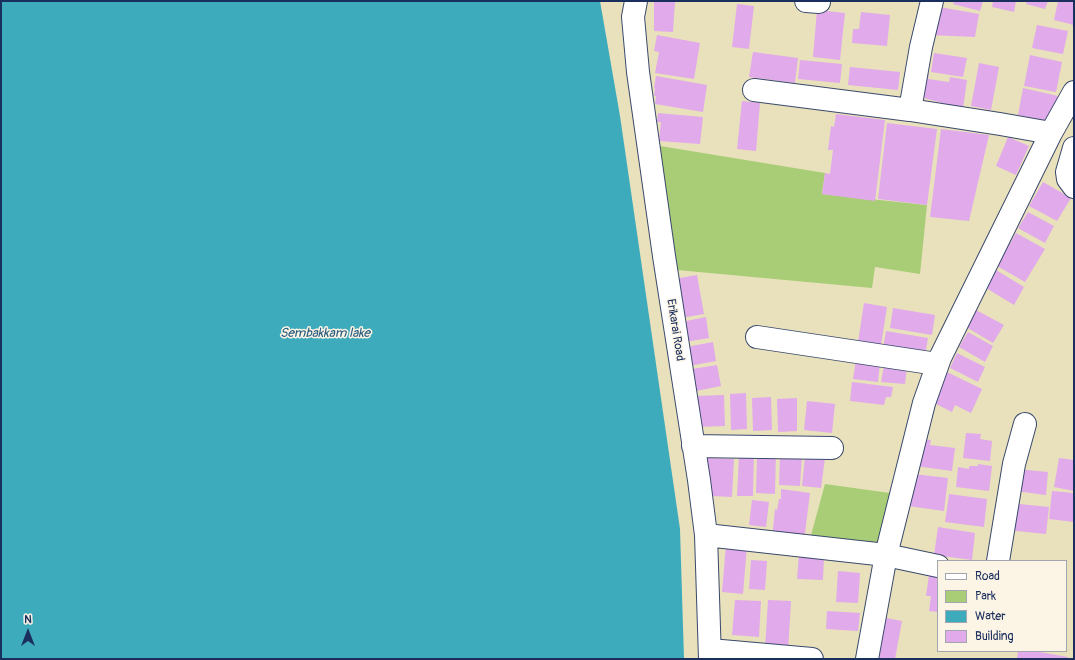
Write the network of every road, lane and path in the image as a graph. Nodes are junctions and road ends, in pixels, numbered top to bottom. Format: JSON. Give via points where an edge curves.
{"nodes":[{"id":1,"x":636,"y":1,"type":"edge"},
{"id":2,"x":932,"y":1,"type":"edge"},
{"id":3,"x":754,"y":90,"type":"dead end"},
{"id":4,"x":1074,"y":92,"type":"edge"},
{"id":5,"x":910,"y":110,"type":"junction"},
{"id":6,"x":1051,"y":133,"type":"junction"},
{"id":7,"x":1074,"y":148,"type":"edge"},
{"id":8,"x":1074,"y":187,"type":"edge"},
{"id":9,"x":757,"y":337,"type":"dead end"},
{"id":10,"x":937,"y":364,"type":"junction"},
{"id":11,"x":1025,"y":424,"type":"dead end"},
{"id":12,"x":694,"y":446,"type":"junction"},
{"id":13,"x":832,"y":448,"type":"dead end"},
{"id":14,"x":706,"y":535,"type":"junction"},
{"id":15,"x":886,"y":555,"type":"junction"},
{"id":16,"x":998,"y":560,"type":"edge"},
{"id":17,"x":937,"y":566,"type":"edge"},
{"id":18,"x":710,"y":655,"type":"edge"},
{"id":19,"x":812,"y":659,"type":"edge"},
{"id":20,"x":867,"y":659,"type":"edge"}],
"edges":[{"from":1,"to":12,"type":"street","name":"Erikarai Road","via":[[633,17],[638,72]]},
{"from":2,"to":5,"type":"street"},
{"from":3,"to":5,"type":"street"},
{"from":4,"to":6,"type":"street"},
{"from":5,"to":6,"type":"street"},
{"from":6,"to":10,"type":"street"},
{"from":7,"to":8,"type":"street","via":[[1066,172]]},
{"from":9,"to":10,"type":"street"},
{"from":10,"to":15,"type":"street","via":[[924,403]]},
{"from":11,"to":16,"type":"street","via":[[1014,464]]},
{"from":12,"to":13,"type":"street"},
{"from":12,"to":14,"type":"street","name":"Erikarai Road"},
{"from":14,"to":15,"type":"street"},
{"from":14,"to":18,"type":"street","name":"Erikarai Road"},
{"from":15,"to":17,"type":"street"},
{"from":15,"to":20,"type":"street"},
{"from":18,"to":19,"type":"street"}]}
